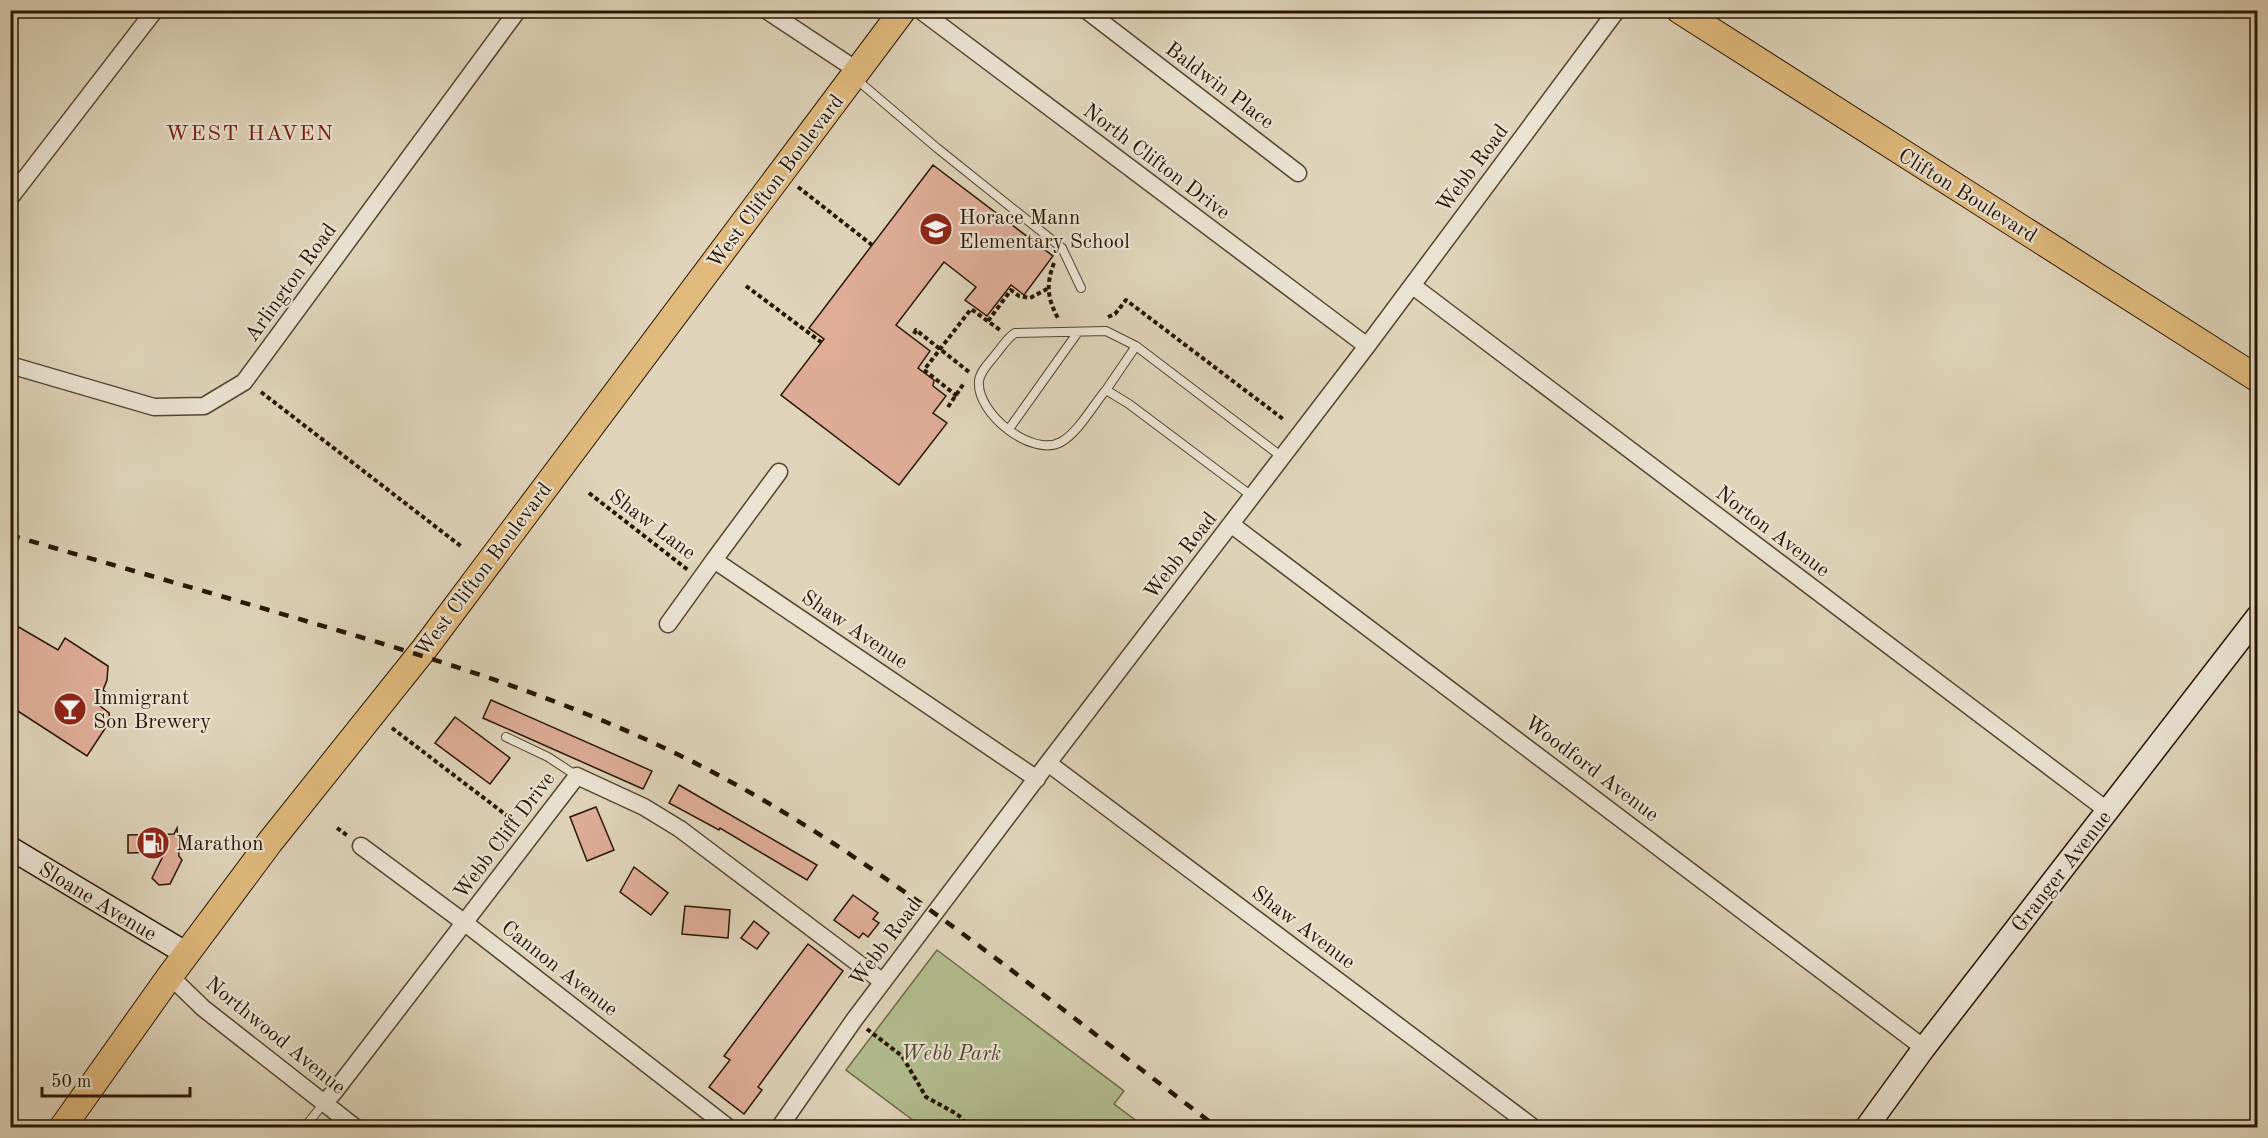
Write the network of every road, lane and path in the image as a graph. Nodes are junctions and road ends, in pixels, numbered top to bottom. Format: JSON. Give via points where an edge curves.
{"nodes":[{"id":1,"x":155,"y":10,"type":"edge"},
{"id":2,"x":518,"y":10,"type":"edge"},
{"id":3,"x":766,"y":10,"type":"edge"},
{"id":4,"x":903,"y":10,"type":"edge"},
{"id":5,"x":920,"y":10,"type":"edge"},
{"id":6,"x":1086,"y":10,"type":"edge"},
{"id":7,"x":1617,"y":10,"type":"edge"},
{"id":8,"x":1678,"y":10,"type":"edge"},
{"id":9,"x":856,"y":74,"type":"junction"},
{"id":10,"x":1298,"y":173,"type":"dead end"},
{"id":11,"x":780,"y":174,"type":"junction"},
{"id":12,"x":10,"y":198,"type":"edge"},
{"id":13,"x":872,"y":245,"type":"dead end"},
{"id":14,"x":1054,"y":256,"type":"dead end"},
{"id":15,"x":746,"y":286,"type":"dead end"},
{"id":16,"x":1413,"y":286,"type":"junction"},
{"id":17,"x":1081,"y":288,"type":"dead end"},
{"id":18,"x":1048,"y":289,"type":"junction"},
{"id":19,"x":1058,"y":318,"type":"dead end"},
{"id":20,"x":988,"y":321,"type":"junction"},
{"id":21,"x":1000,"y":330,"type":"dead end"},
{"id":22,"x":1078,"y":332,"type":"junction"},
{"id":23,"x":914,"y":334,"type":"dead end"},
{"id":24,"x":821,"y":342,"type":"dead end"},
{"id":25,"x":1136,"y":346,"type":"junction"},
{"id":26,"x":1367,"y":346,"type":"junction"},
{"id":27,"x":940,"y":350,"type":"junction"},
{"id":28,"x":10,"y":365,"type":"edge"},
{"id":29,"x":969,"y":372,"type":"dead end"},
{"id":30,"x":2258,"y":379,"type":"edge"},
{"id":31,"x":1106,"y":390,"type":"junction"},
{"id":32,"x":261,"y":392,"type":"dead end"},
{"id":33,"x":957,"y":396,"type":"dead end"},
{"id":34,"x":1009,"y":429,"type":"junction"},
{"id":35,"x":1282,"y":457,"type":"junction"},
{"id":36,"x":779,"y":472,"type":"dead end"},
{"id":37,"x":589,"y":494,"type":"dead end"},
{"id":38,"x":1253,"y":497,"type":"junction"},
{"id":39,"x":1232,"y":525,"type":"junction"},
{"id":40,"x":462,"y":547,"type":"dead end"},
{"id":41,"x":714,"y":560,"type":"junction"},
{"id":42,"x":700,"y":579,"type":"junction"},
{"id":43,"x":2258,"y":615,"type":"edge"},
{"id":44,"x":668,"y":624,"type":"dead end"},
{"id":45,"x":392,"y":728,"type":"dead end"},
{"id":46,"x":506,"y":737,"type":"dead end"},
{"id":47,"x":1048,"y":763,"type":"junction"},
{"id":48,"x":578,"y":776,"type":"junction"},
{"id":49,"x":1037,"y":779,"type":"junction"},
{"id":50,"x":2108,"y":811,"type":"junction"},
{"id":51,"x":532,"y":835,"type":"junction"},
{"id":52,"x":362,"y":846,"type":"dead end"},
{"id":53,"x":10,"y":848,"type":"edge"},
{"id":54,"x":465,"y":923,"type":"junction"},
{"id":55,"x":187,"y":954,"type":"junction"},
{"id":56,"x":170,"y":976,"type":"junction"},
{"id":57,"x":883,"y":982,"type":"junction"},
{"id":58,"x":854,"y":1020,"type":"junction"},
{"id":59,"x":1924,"y":1048,"type":"junction"},
{"id":60,"x":324,"y":1103,"type":"junction"},
{"id":61,"x":62,"y":1128,"type":"edge"},
{"id":62,"x":304,"y":1128,"type":"edge"},
{"id":63,"x":356,"y":1128,"type":"edge"},
{"id":64,"x":729,"y":1128,"type":"edge"},
{"id":65,"x":779,"y":1128,"type":"edge"},
{"id":66,"x":967,"y":1128,"type":"edge"},
{"id":67,"x":1534,"y":1128,"type":"edge"},
{"id":68,"x":1866,"y":1128,"type":"edge"}],
"edges":[{"from":1,"to":12,"type":"street"},
{"from":2,"to":28,"type":"street","name":"Arlington Road","via":[[244,382],[204,406],[154,407]]},
{"from":3,"to":9,"type":"street"},
{"from":4,"to":9,"type":"main road","name":"West Clifton Boulevard"},
{"from":5,"to":26,"type":"street","name":"North Clifton Drive"},
{"from":6,"to":10,"type":"street","name":"Baldwin Place"},
{"from":7,"to":16,"type":"street","name":"Webb Road"},
{"from":8,"to":30,"type":"main road","name":"Clifton Boulevard"},
{"from":9,"to":11,"type":"main road","name":"West Clifton Boulevard"},
{"from":9,"to":17,"type":"lane","via":[[937,148],[1062,248]]},
{"from":11,"to":13,"type":"path"},
{"from":11,"to":55,"type":"main road","name":"West Clifton Boulevard","via":[[432,638],[300,803]]},
{"from":14,"to":18,"type":"path"},
{"from":15,"to":24,"type":"path"},
{"from":16,"to":26,"type":"street","name":"Webb Road"},
{"from":16,"to":50,"type":"street","name":"Norton Avenue"},
{"from":18,"to":19,"type":"path"},
{"from":18,"to":20,"type":"path","via":[[1030,298],[1011,290]]},
{"from":20,"to":21,"type":"path"},
{"from":20,"to":27,"type":"path","via":[[971,309]]},
{"from":22,"to":25,"type":"lane","via":[[1106,331]]},
{"from":22,"to":34,"type":"lane"},
{"from":22,"to":34,"type":"lane","via":[[1015,333],[981,374],[979,386],[986,406]]},
{"from":23,"to":27,"type":"path","via":[[916,330]]},
{"from":25,"to":31,"type":"lane"},
{"from":25,"to":35,"type":"lane"},
{"from":26,"to":35,"type":"street","name":"Webb Road"},
{"from":27,"to":29,"type":"path"},
{"from":27,"to":33,"type":"path","via":[[924,370]]},
{"from":31,"to":34,"type":"lane","via":[[1063,442],[1052,446],[1032,444]]},
{"from":31,"to":38,"type":"lane"},
{"from":32,"to":40,"type":"path"},
{"from":35,"to":38,"type":"street","name":"Webb Road"},
{"from":36,"to":41,"type":"street"},
{"from":37,"to":42,"type":"path","name":"Shaw Lane"},
{"from":38,"to":39,"type":"street","name":"Webb Road"},
{"from":39,"to":47,"type":"street","name":"Webb Road"},
{"from":39,"to":59,"type":"street","name":"Woodford Avenue"},
{"from":41,"to":42,"type":"street"},
{"from":41,"to":49,"type":"street","name":"Shaw Avenue"},
{"from":42,"to":44,"type":"street"},
{"from":43,"to":50,"type":"street","name":"Granger Avenue"},
{"from":45,"to":51,"type":"path"},
{"from":46,"to":48,"type":"lane"},
{"from":47,"to":49,"type":"street","name":"Webb Road"},
{"from":47,"to":67,"type":"street","name":"Shaw Avenue"},
{"from":48,"to":51,"type":"street","name":"Webb Cliff Drive"},
{"from":48,"to":57,"type":"street","name":"Webb Cliff Drive","via":[[635,802],[680,829]]},
{"from":49,"to":57,"type":"street","name":"Webb Road"},
{"from":50,"to":59,"type":"street","name":"Granger Avenue"},
{"from":51,"to":54,"type":"street","name":"Webb Cliff Drive"},
{"from":52,"to":54,"type":"street","name":"Cannon Avenue"},
{"from":53,"to":55,"type":"street","name":"Sloane Avenue"},
{"from":54,"to":60,"type":"street","name":"Webb Cliff Drive"},
{"from":54,"to":64,"type":"street","name":"Cannon Avenue"},
{"from":55,"to":56,"type":"main road","name":"West Clifton Boulevard"},
{"from":56,"to":60,"type":"street","name":"Northwood Avenue","via":[[203,1008]]},
{"from":56,"to":61,"type":"main road","name":"West Clifton Boulevard"},
{"from":57,"to":58,"type":"street","name":"Webb Road"},
{"from":58,"to":65,"type":"street","name":"Webb Road"},
{"from":58,"to":66,"type":"path","via":[[897,1051],[926,1097],[962,1118]]},
{"from":59,"to":68,"type":"street","name":"Granger Avenue"},
{"from":60,"to":62,"type":"lane","name":"Webb Cliff Drive"},
{"from":60,"to":63,"type":"street","name":"Northwood Avenue"}]}
